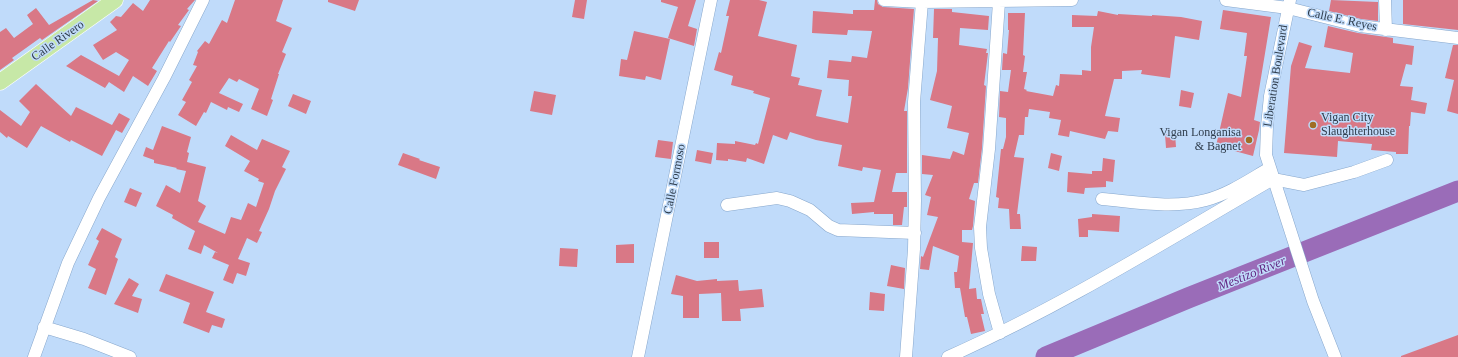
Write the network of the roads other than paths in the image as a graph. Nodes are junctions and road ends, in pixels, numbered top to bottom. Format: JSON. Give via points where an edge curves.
{"nodes":[{"id":1,"x":115,"y":0,"type":"edge"},
{"id":2,"x":203,"y":0,"type":"edge"},
{"id":3,"x":711,"y":0,"type":"edge"},
{"id":4,"x":884,"y":0,"type":"edge"},
{"id":5,"x":1046,"y":0,"type":"edge"},
{"id":6,"x":1072,"y":0,"type":"edge"},
{"id":7,"x":1226,"y":0,"type":"edge"},
{"id":8,"x":1385,"y":0,"type":"edge"},
{"id":9,"x":922,"y":2,"type":"junction"},
{"id":10,"x":999,"y":2,"type":"junction"},
{"id":11,"x":1289,"y":4,"type":"edge"},
{"id":12,"x":1386,"y":30,"type":"junction"},
{"id":13,"x":1458,"y":38,"type":"edge"},
{"id":14,"x":0,"y":82,"type":"edge"},
{"id":15,"x":1387,"y":160,"type":"dead end"},
{"id":16,"x":1273,"y":179,"type":"junction"},
{"id":17,"x":1102,"y":199,"type":"dead end"},
{"id":18,"x":727,"y":205,"type":"dead end"},
{"id":19,"x":915,"y":233,"type":"junction"},
{"id":20,"x":44,"y":327,"type":"junction"},
{"id":21,"x":1000,"y":333,"type":"junction"},
{"id":22,"x":34,"y":357,"type":"edge"},
{"id":23,"x":130,"y":357,"type":"edge"},
{"id":24,"x":638,"y":357,"type":"edge"},
{"id":25,"x":906,"y":357,"type":"edge"},
{"id":26,"x":948,"y":357,"type":"edge"},
{"id":27,"x":1335,"y":357,"type":"edge"}],
"edges":[{"from":1,"to":14,"type":"main road","name":"Calle Rivero"},
{"from":2,"to":20,"type":"street","via":[[99,198],[68,263]]},
{"from":3,"to":24,"type":"street","name":"Calle Formoso"},
{"from":4,"to":9,"type":"street"},
{"from":5,"to":6,"type":"street"},
{"from":5,"to":10,"type":"street"},
{"from":7,"to":11,"type":"street","name":"Calle E. Reyes"},
{"from":8,"to":12,"type":"street"},
{"from":9,"to":10,"type":"street"},
{"from":9,"to":19,"type":"street","via":[[914,102]]},
{"from":10,"to":21,"type":"street","via":[[980,227],[989,294]]},
{"from":11,"to":12,"type":"street","name":"Calle E. Reyes","via":[[1360,26]]},
{"from":11,"to":16,"type":"street","name":"Liberation Boulevard","via":[[1267,126],[1266,155]]},
{"from":12,"to":13,"type":"street","name":"Calle E. Reyes"},
{"from":15,"to":16,"type":"street","via":[[1304,185]]},
{"from":16,"to":17,"type":"street","via":[[1194,202],[1172,204]]},
{"from":16,"to":21,"type":"street","via":[[1111,273]]},
{"from":16,"to":27,"type":"street","name":"Liberation Boulevard","via":[[1313,301]]},
{"from":18,"to":19,"type":"street","via":[[777,198],[810,210],[838,230]]},
{"from":19,"to":25,"type":"street"},
{"from":20,"to":22,"type":"street"},
{"from":20,"to":23,"type":"street"},
{"from":21,"to":26,"type":"street"}]}
